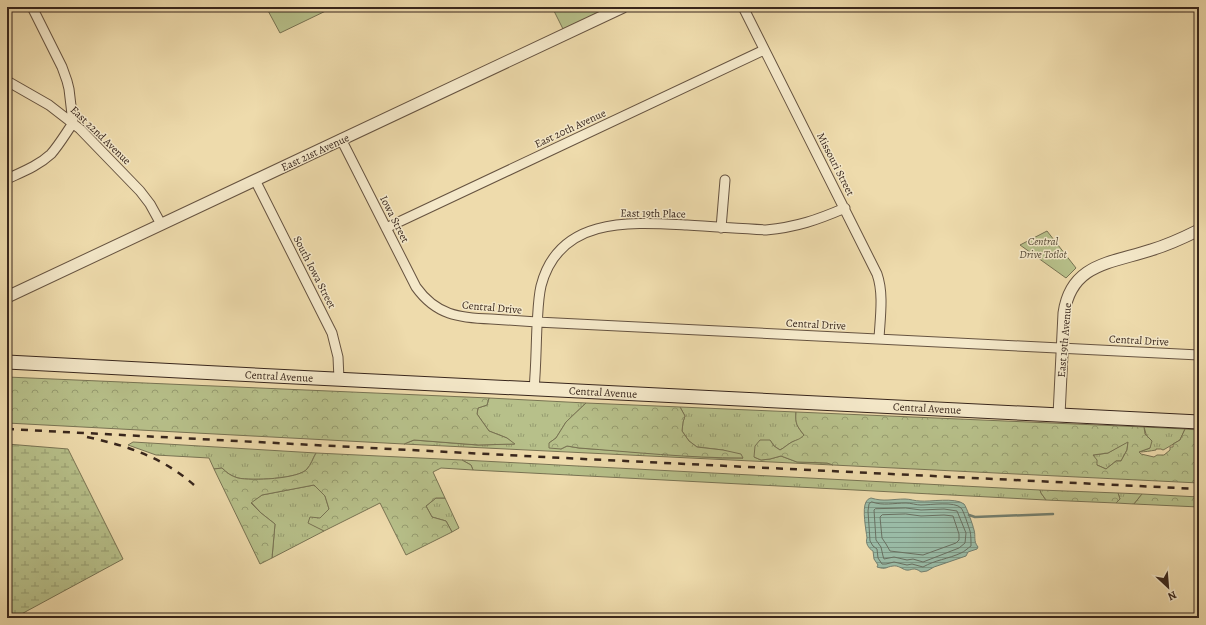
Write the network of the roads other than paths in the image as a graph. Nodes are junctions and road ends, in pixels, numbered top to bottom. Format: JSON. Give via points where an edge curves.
{"nodes":[{"id":1,"x":32,"y":7,"type":"edge"},
{"id":2,"x":623,"y":7,"type":"edge"},
{"id":3,"x":743,"y":7,"type":"edge"},
{"id":4,"x":764,"y":50,"type":"junction"},
{"id":5,"x":7,"y":81,"type":"edge"},
{"id":6,"x":73,"y":123,"type":"junction"},
{"id":7,"x":341,"y":139,"type":"junction"},
{"id":8,"x":7,"y":179,"type":"edge"},
{"id":9,"x":255,"y":180,"type":"junction"},
{"id":10,"x":725,"y":180,"type":"dead end"},
{"id":11,"x":845,"y":208,"type":"junction"},
{"id":12,"x":161,"y":224,"type":"junction"},
{"id":13,"x":386,"y":228,"type":"junction"},
{"id":14,"x":721,"y":228,"type":"junction"},
{"id":15,"x":1199,"y":230,"type":"edge"},
{"id":16,"x":7,"y":297,"type":"edge"},
{"id":17,"x":434,"y":305,"type":"joint"},
{"id":18,"x":537,"y":322,"type":"junction"},
{"id":19,"x":879,"y":339,"type":"junction"},
{"id":20,"x":1062,"y":348,"type":"junction"},
{"id":21,"x":1199,"y":356,"type":"edge"},
{"id":22,"x":7,"y":362,"type":"edge"},
{"id":23,"x":339,"y":379,"type":"junction"},
{"id":24,"x":534,"y":389,"type":"junction"},
{"id":25,"x":1059,"y":415,"type":"junction"},
{"id":26,"x":1199,"y":422,"type":"edge"}],
"edges":[{"from":1,"to":6,"type":"street","via":[[65,74],[70,89]]},
{"from":2,"to":7,"type":"street","name":"East 21st Avenue"},
{"from":3,"to":4,"type":"street","name":"Missouri Street"},
{"from":4,"to":11,"type":"street","name":"Missouri Street"},
{"from":4,"to":13,"type":"street","name":"East 20th Avenue"},
{"from":5,"to":6,"type":"street","name":"East 22nd Avenue","via":[[49,105]]},
{"from":6,"to":8,"type":"street","via":[[46,158]]},
{"from":6,"to":12,"type":"street","name":"East 22nd Avenue","via":[[140,191]]},
{"from":7,"to":9,"type":"street","name":"East 21st Avenue"},
{"from":7,"to":13,"type":"street","name":"Iowa Street"},
{"from":9,"to":12,"type":"street","name":"East 21st Avenue"},
{"from":9,"to":23,"type":"street","name":"South Iowa Street","via":[[332,333],[338,357]]},
{"from":10,"to":14,"type":"street"},
{"from":11,"to":14,"type":"street","name":"East 19th Place","via":[[806,224],[785,228]]},
{"from":11,"to":19,"type":"street","name":"Missouri Street","via":[[879,279]]},
{"from":12,"to":16,"type":"street","name":"East 21st Avenue"},
{"from":13,"to":17,"type":"street","name":"Iowa Street","via":[[416,287]]},
{"from":14,"to":18,"type":"street","name":"East 19th Place","via":[[632,223],[604,227],[580,236],[561,250],[548,268],[541,286]]},
{"from":15,"to":20,"type":"street","name":"East 19th Avenue","via":[[1162,246],[1102,264],[1084,275],[1070,291],[1065,304]]},
{"from":17,"to":18,"type":"street","name":"Central Drive","via":[[464,318]]},
{"from":18,"to":19,"type":"street","name":"Central Drive"},
{"from":18,"to":24,"type":"street","name":"East 19th Place"},
{"from":19,"to":20,"type":"street","name":"Central Drive"},
{"from":20,"to":21,"type":"street","name":"Central Drive"},
{"from":20,"to":25,"type":"street","name":"East 19th Avenue"},
{"from":22,"to":23,"type":"main road","name":"Central Avenue"},
{"from":23,"to":24,"type":"main road","name":"Central Avenue"},
{"from":24,"to":25,"type":"main road","name":"Central Avenue"},
{"from":25,"to":26,"type":"main road","name":"Central Avenue"}]}
